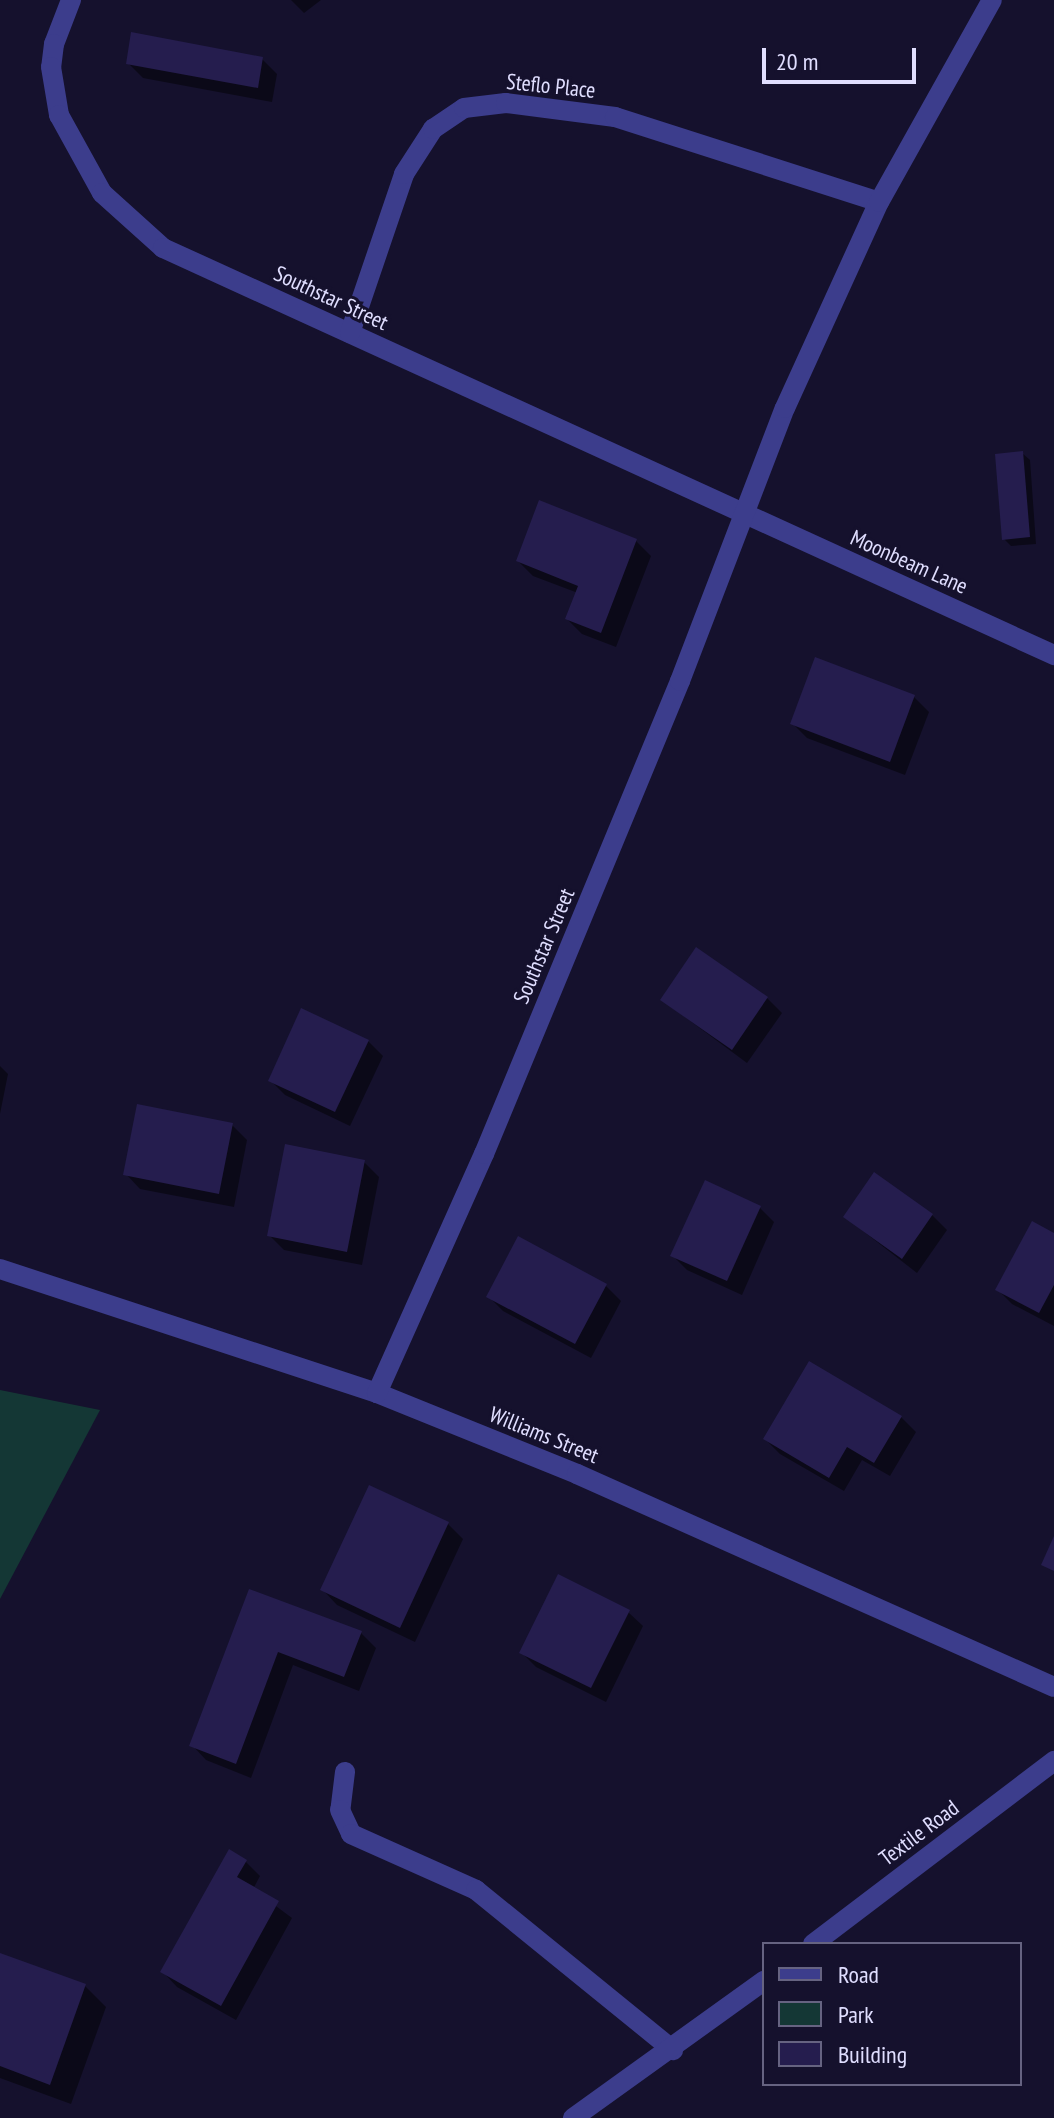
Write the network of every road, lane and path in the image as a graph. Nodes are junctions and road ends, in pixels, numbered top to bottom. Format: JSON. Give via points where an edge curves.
{"nodes":[{"id":1,"x":71,"y":0,"type":"edge"},
{"id":2,"x":992,"y":0,"type":"edge"},
{"id":3,"x":879,"y":202,"type":"junction"},
{"id":4,"x":350,"y":333,"type":"junction"},
{"id":5,"x":745,"y":514,"type":"junction"},
{"id":6,"x":1054,"y":655,"type":"edge"},
{"id":7,"x":0,"y":1269,"type":"edge"},
{"id":8,"x":377,"y":1393,"type":"junction"},
{"id":9,"x":1054,"y":1687,"type":"edge"},
{"id":10,"x":1054,"y":1761,"type":"edge"},
{"id":11,"x":345,"y":1772,"type":"dead end"},
{"id":12,"x":816,"y":1942,"type":"edge"},
{"id":13,"x":762,"y":1983,"type":"edge"},
{"id":14,"x":673,"y":2050,"type":"junction"},
{"id":15,"x":573,"y":2118,"type":"edge"}],
"edges":[{"from":1,"to":4,"type":"street","name":"Southstar Street","via":[[51,67],[59,115],[102,193],[163,248]]},
{"from":2,"to":3,"type":"street","name":"Southstar Street"},
{"from":3,"to":4,"type":"street","name":"Steflo Place","via":[[615,117],[506,103],[464,108],[433,129],[404,174]]},
{"from":3,"to":5,"type":"street","name":"Southstar Street","via":[[785,408]]},
{"from":4,"to":5,"type":"street","name":"Southstar Street"},
{"from":5,"to":6,"type":"street","name":"Moonbeam Lane"},
{"from":5,"to":8,"type":"street","name":"Southstar Street","via":[[484,1154]]},
{"from":7,"to":8,"type":"street","name":"Williams Street"},
{"from":8,"to":9,"type":"street","name":"Williams Street","via":[[577,1474]]},
{"from":10,"to":12,"type":"street","name":"Textile Road"},
{"from":11,"to":14,"type":"street","via":[[340,1810],[351,1834],[476,1890]]},
{"from":13,"to":14,"type":"street"},
{"from":14,"to":15,"type":"street"}]}
